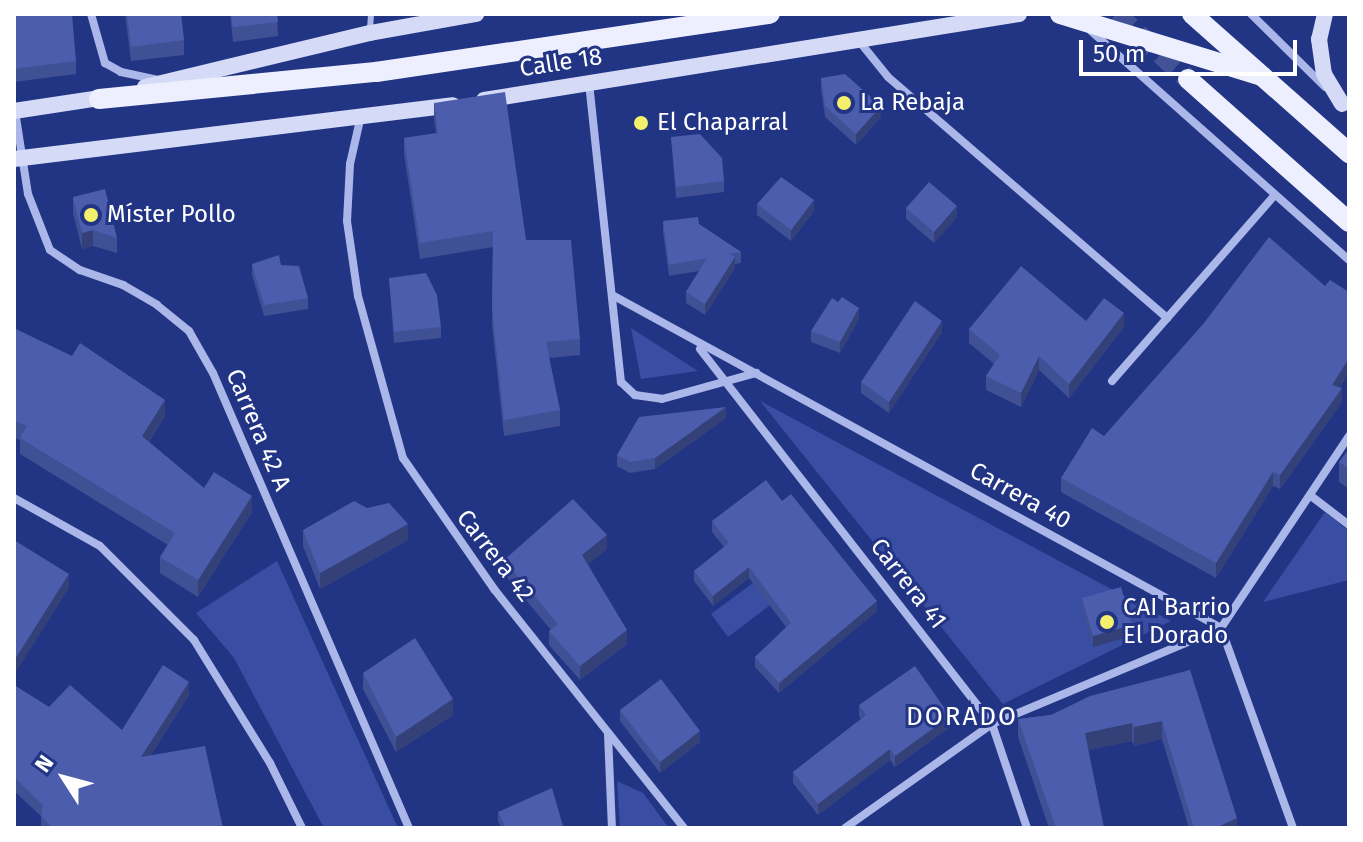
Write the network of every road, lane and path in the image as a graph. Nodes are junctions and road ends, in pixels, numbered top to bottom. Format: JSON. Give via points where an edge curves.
{"nodes":[{"id":1,"x":91,"y":14,"type":"edge"},
{"id":2,"x":371,"y":14,"type":"edge"},
{"id":3,"x":476,"y":14,"type":"edge"},
{"id":4,"x":1019,"y":14,"type":"edge"},
{"id":5,"x":1060,"y":14,"type":"edge"},
{"id":6,"x":1073,"y":14,"type":"edge"},
{"id":7,"x":1192,"y":14,"type":"edge"},
{"id":8,"x":1251,"y":14,"type":"edge"},
{"id":9,"x":1325,"y":14,"type":"edge"},
{"id":10,"x":761,"y":16,"type":"edge"},
{"id":11,"x":370,"y":33,"type":"junction"},
{"id":12,"x":858,"y":40,"type":"junction"},
{"id":13,"x":1262,"y":76,"type":"junction"},
{"id":14,"x":1188,"y":79,"type":"tunnel mouth"},
{"id":15,"x":168,"y":82,"type":"junction"},
{"id":16,"x":589,"y":83,"type":"junction"},
{"id":17,"x":99,"y":99,"type":"junction"},
{"id":18,"x":1346,"y":107,"type":"edge"},
{"id":19,"x":14,"y":111,"type":"edge"},
{"id":20,"x":360,"y":120,"type":"junction"},
{"id":21,"x":1349,"y":153,"type":"edge"},
{"id":22,"x":18,"y":158,"type":"edge"},
{"id":23,"x":1275,"y":195,"type":"junction"},
{"id":24,"x":1349,"y":222,"type":"edge"},
{"id":25,"x":1349,"y":260,"type":"edge"},
{"id":26,"x":614,"y":296,"type":"junction"},
{"id":27,"x":1167,"y":318,"type":"junction"},
{"id":28,"x":697,"y":345,"type":"junction"},
{"id":29,"x":757,"y":373,"type":"junction"},
{"id":30,"x":1112,"y":381,"type":"dead end"},
{"id":31,"x":726,"y":382,"type":"junction"},
{"id":32,"x":1349,"y":436,"type":"edge"},
{"id":33,"x":1311,"y":496,"type":"junction"},
{"id":34,"x":14,"y":498,"type":"edge"},
{"id":35,"x":1349,"y":525,"type":"edge"},
{"id":36,"x":1221,"y":628,"type":"junction"},
{"id":37,"x":992,"y":724,"type":"junction"},
{"id":38,"x":608,"y":733,"type":"junction"},
{"id":39,"x":302,"y":828,"type":"edge"},
{"id":40,"x":409,"y":828,"type":"edge"},
{"id":41,"x":612,"y":828,"type":"edge"},
{"id":42,"x":684,"y":828,"type":"edge"},
{"id":43,"x":845,"y":828,"type":"edge"},
{"id":44,"x":1027,"y":828,"type":"edge"},
{"id":45,"x":1293,"y":828,"type":"edge"}],
"edges":[{"from":1,"to":15,"type":"street","via":[[105,63]]},
{"from":2,"to":11,"type":"lane"},
{"from":3,"to":11,"type":"main road"},
{"from":4,"to":12,"type":"main road","name":"Calle 18"},
{"from":5,"to":13,"type":"main road","bridge":true},
{"from":6,"to":23,"type":"street"},
{"from":7,"to":13,"type":"main road"},
{"from":8,"to":18,"type":"street"},
{"from":9,"to":18,"type":"main road","via":[[1319,39],[1324,74]]},
{"from":10,"to":17,"type":"main road","via":[[376,72]]},
{"from":11,"to":15,"type":"main road"},
{"from":12,"to":16,"type":"main road","name":"Calle 18"},
{"from":12,"to":27,"type":"street","via":[[888,77]]},
{"from":13,"to":21,"type":"main road"},
{"from":14,"to":24,"type":"main road"},
{"from":15,"to":17,"type":"main road"},
{"from":16,"to":20,"type":"main road","name":"Calle 18"},
{"from":16,"to":26,"type":"street"},
{"from":17,"to":19,"type":"main road"},
{"from":19,"to":22,"type":"street","name":"Carrera 42 A"},
{"from":20,"to":22,"type":"main road","name":"Calle 18"},
{"from":20,"to":38,"type":"street","name":"Carrera 42","via":[[350,164],[347,221],[358,296],[403,458],[434,510]]},
{"from":22,"to":40,"type":"street","name":"Carrera 42 A","via":[[37,225],[50,250],[80,270],[123,285],[189,331],[213,373]]},
{"from":23,"to":25,"type":"street"},
{"from":23,"to":27,"type":"street"},
{"from":26,"to":28,"type":"street","name":"Carrera 40"},
{"from":26,"to":31,"type":"street","via":[[616,367],[621,382],[635,395],[662,399]]},
{"from":27,"to":30,"type":"street"},
{"from":28,"to":29,"type":"street","name":"Carrera 40"},
{"from":28,"to":31,"type":"street","name":"Carrera 41"},
{"from":29,"to":31,"type":"street"},
{"from":29,"to":36,"type":"street","name":"Carrera 40"},
{"from":31,"to":37,"type":"street","name":"Carrera 41"},
{"from":32,"to":33,"type":"street"},
{"from":33,"to":35,"type":"street"},
{"from":33,"to":36,"type":"street"},
{"from":34,"to":39,"type":"street","via":[[100,546],[194,640],[270,763]]},
{"from":36,"to":37,"type":"street"},
{"from":36,"to":45,"type":"street"},
{"from":37,"to":43,"type":"street"},
{"from":37,"to":44,"type":"street","name":"Carrera 41"},
{"from":38,"to":41,"type":"street"},
{"from":38,"to":42,"type":"street","name":"Carrera 42"}]}
